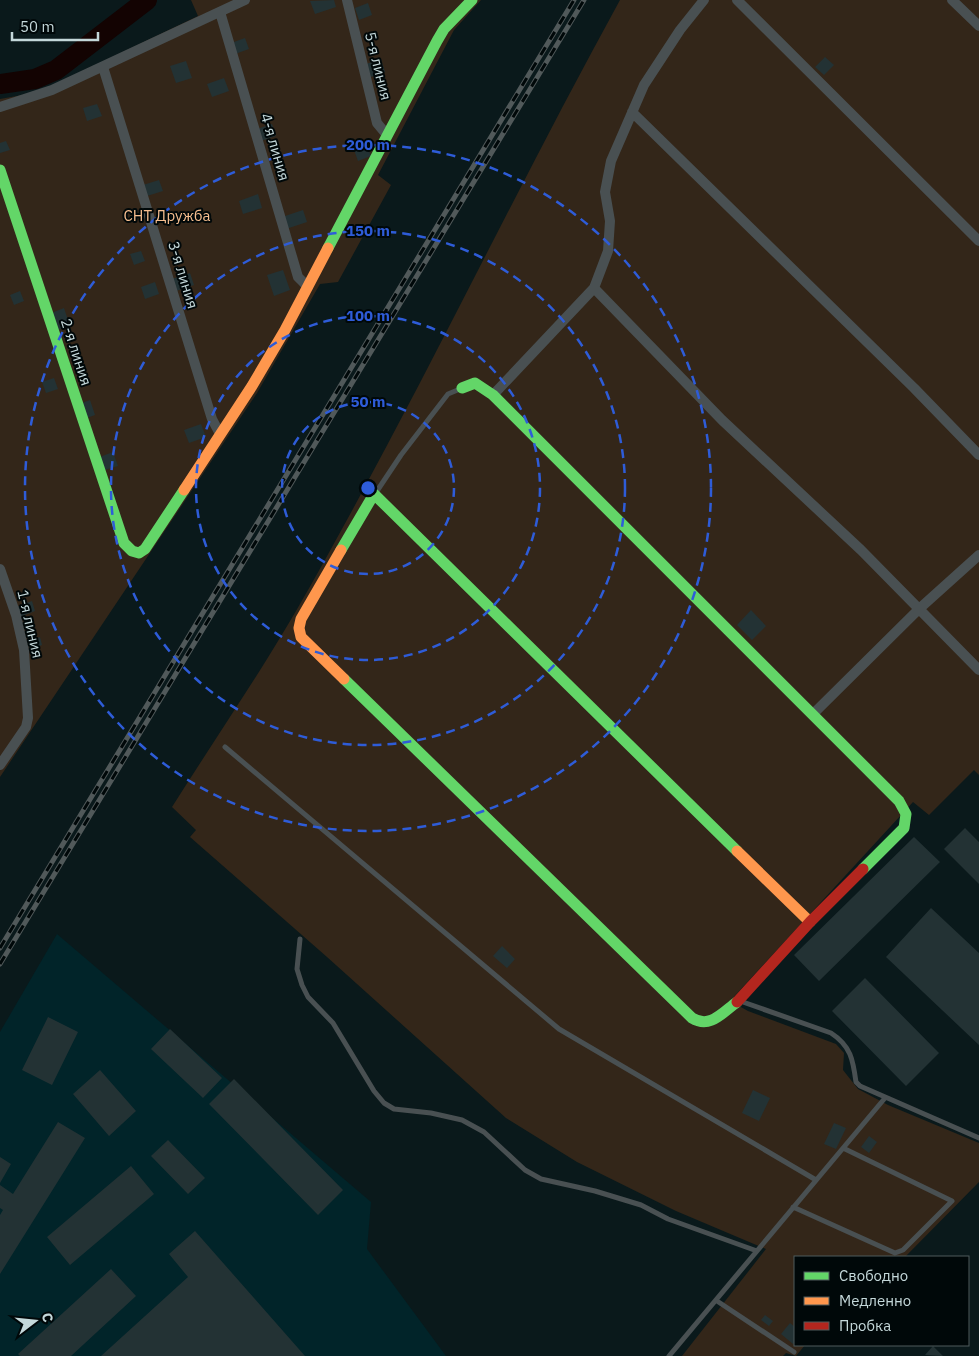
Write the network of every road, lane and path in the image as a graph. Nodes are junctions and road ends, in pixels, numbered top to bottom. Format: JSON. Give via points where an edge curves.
{"nodes":[{"id":1,"x":245,"y":0,"type":"edge"},
{"id":2,"x":347,"y":0,"type":"edge"},
{"id":3,"x":472,"y":0,"type":"edge"},
{"id":4,"x":704,"y":0,"type":"edge"},
{"id":5,"x":737,"y":0,"type":"edge"},
{"id":6,"x":952,"y":0,"type":"edge"},
{"id":7,"x":220,"y":12,"type":"junction"},
{"id":8,"x":979,"y":26,"type":"edge"},
{"id":9,"x":103,"y":67,"type":"junction"},
{"id":10,"x":0,"y":107,"type":"edge"},
{"id":11,"x":632,"y":112,"type":"junction"},
{"id":12,"x":387,"y":135,"type":"junction"},
{"id":13,"x":0,"y":170,"type":"edge"},
{"id":14,"x":979,"y":241,"type":"edge"},
{"id":15,"x":308,"y":287,"type":"junction"},
{"id":16,"x":594,"y":288,"type":"junction"},
{"id":17,"x":462,"y":388,"type":"joint"},
{"id":18,"x":493,"y":394,"type":"junction"},
{"id":19,"x":220,"y":434,"type":"junction"},
{"id":20,"x":979,"y":455,"type":"edge"},
{"id":21,"x":374,"y":494,"type":"junction"},
{"id":22,"x":979,"y":555,"type":"edge"},
{"id":23,"x":0,"y":569,"type":"edge"},
{"id":24,"x":919,"y":609,"type":"junction"},
{"id":25,"x":979,"y":670,"type":"edge"},
{"id":26,"x":813,"y":714,"type":"junction"},
{"id":27,"x":225,"y":747,"type":"dead end"},
{"id":28,"x":0,"y":765,"type":"edge"},
{"id":29,"x":810,"y":922,"type":"junction"},
{"id":30,"x":300,"y":939,"type":"dead end"},
{"id":31,"x":739,"y":1000,"type":"junction"},
{"id":32,"x":885,"y":1098,"type":"junction"},
{"id":33,"x":979,"y":1138,"type":"edge"},
{"id":34,"x":843,"y":1148,"type":"junction"},
{"id":35,"x":816,"y":1180,"type":"junction"},
{"id":36,"x":793,"y":1207,"type":"junction"},
{"id":37,"x":757,"y":1251,"type":"junction"},
{"id":38,"x":717,"y":1301,"type":"junction"},
{"id":39,"x":794,"y":1352,"type":"dead end"},
{"id":40,"x":668,"y":1356,"type":"edge"}],
"edges":[{"from":1,"to":7,"type":"street"},
{"from":2,"to":12,"type":"street","name":"5-я линия","via":[[377,123]]},
{"from":3,"to":12,"type":"street","via":[[444,29]]},
{"from":4,"to":11,"type":"street","via":[[644,85]]},
{"from":5,"to":14,"type":"street"},
{"from":6,"to":8,"type":"street"},
{"from":7,"to":9,"type":"street"},
{"from":7,"to":15,"type":"street","name":"4-я линия","via":[[298,277]]},
{"from":9,"to":10,"type":"street","via":[[34,98]]},
{"from":9,"to":19,"type":"street","name":"3-я линия","via":[[212,419]]},
{"from":11,"to":16,"type":"street","via":[[611,161],[605,192],[610,220],[608,251]]},
{"from":11,"to":20,"type":"street"},
{"from":12,"to":15,"type":"street"},
{"from":13,"to":19,"type":"street","name":"2-я линия","via":[[124,543],[132,551],[139,553],[144,549]]},
{"from":15,"to":19,"type":"street"},
{"from":16,"to":18,"type":"street"},
{"from":16,"to":24,"type":"street","via":[[722,420]]},
{"from":17,"to":18,"type":"street","via":[[475,383]]},
{"from":17,"to":21,"type":"lane","via":[[448,394]]},
{"from":18,"to":26,"type":"street"},
{"from":21,"to":29,"type":"street"},
{"from":21,"to":31,"type":"street","via":[[301,618],[301,637],[692,1018],[700,1024],[712,1022]]},
{"from":22,"to":24,"type":"street"},
{"from":23,"to":28,"type":"street","name":"1-я линия","via":[[24,650],[28,718],[26,727]]},
{"from":24,"to":25,"type":"street"},
{"from":24,"to":26,"type":"street"},
{"from":26,"to":29,"type":"street","via":[[899,802],[906,811],[907,819],[904,828]]},
{"from":27,"to":35,"type":"lane","via":[[559,1029]]},
{"from":29,"to":31,"type":"street"},
{"from":30,"to":37,"type":"lane","via":[[297,969],[302,985],[333,1023],[374,1092],[384,1103],[394,1109],[431,1112],[462,1120],[484,1132],[525,1170],[541,1179],[641,1205],[668,1219]]},
{"from":31,"to":32,"type":"lane","via":[[842,1040],[849,1050],[856,1082]]},
{"from":32,"to":33,"type":"lane"},
{"from":32,"to":34,"type":"lane"},
{"from":34,"to":35,"type":"lane"},
{"from":34,"to":36,"type":"lane","via":[[952,1201],[903,1250],[895,1253]]},
{"from":35,"to":36,"type":"lane"},
{"from":36,"to":37,"type":"lane"},
{"from":37,"to":38,"type":"lane"},
{"from":38,"to":39,"type":"lane"},
{"from":38,"to":40,"type":"lane"}]}
